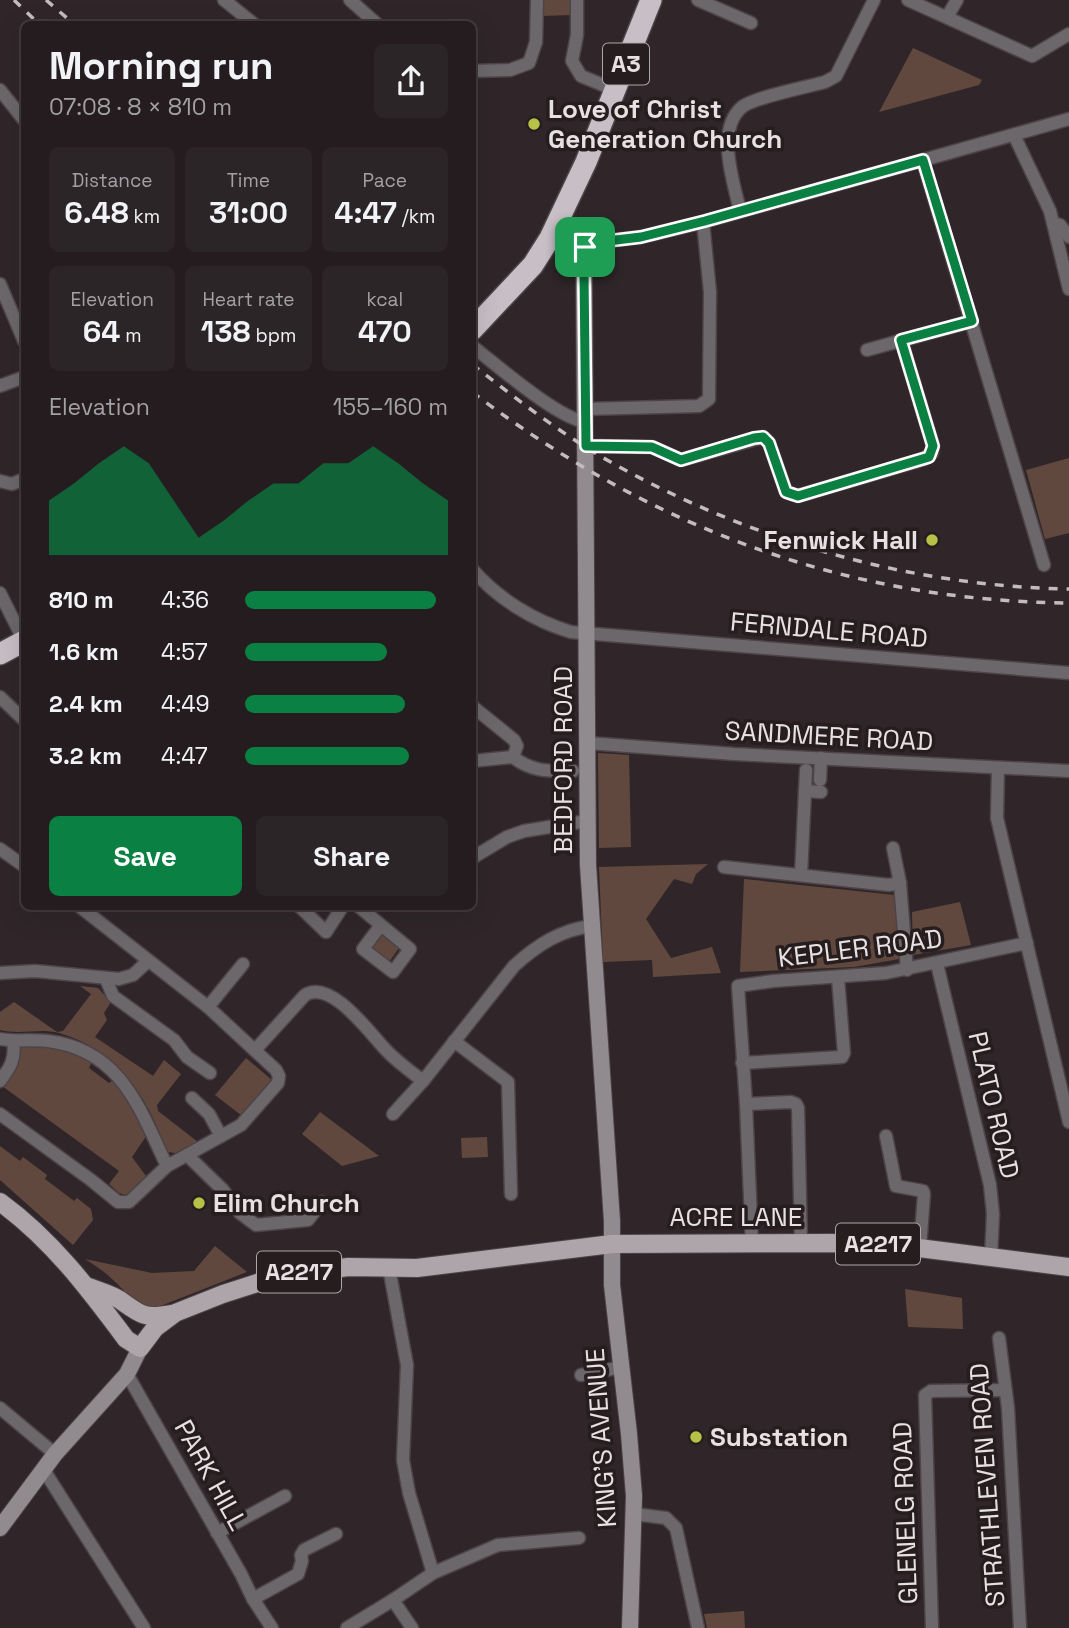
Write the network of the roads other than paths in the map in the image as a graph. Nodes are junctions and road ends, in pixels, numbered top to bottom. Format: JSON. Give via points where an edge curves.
{"nodes":[{"id":1,"x":224,"y":0,"type":"edge"},
{"id":2,"x":537,"y":0,"type":"edge"},
{"id":3,"x":577,"y":0,"type":"edge"},
{"id":4,"x":651,"y":0,"type":"edge"},
{"id":5,"x":698,"y":0,"type":"edge"},
{"id":6,"x":874,"y":0,"type":"edge"},
{"id":7,"x":908,"y":0,"type":"edge"},
{"id":8,"x":957,"y":0,"type":"edge"},
{"id":9,"x":352,"y":1,"type":"edge"},
{"id":10,"x":947,"y":18,"type":"junction"},
{"id":11,"x":250,"y":21,"type":"edge"},
{"id":12,"x":374,"y":21,"type":"edge"},
{"id":13,"x":751,"y":23,"type":"dead end"},
{"id":14,"x":1069,"y":34,"type":"edge"},
{"id":15,"x":476,"y":71,"type":"edge"},
{"id":16,"x":0,"y":90,"type":"edge"},
{"id":17,"x":615,"y":90,"type":"junction"},
{"id":18,"x":21,"y":116,"type":"edge"},
{"id":19,"x":1069,"y":119,"type":"edge"},
{"id":20,"x":1014,"y":135,"type":"junction"},
{"id":21,"x":923,"y":160,"type":"junction"},
{"id":22,"x":740,"y":211,"type":"junction"},
{"id":23,"x":703,"y":222,"type":"junction"},
{"id":24,"x":1053,"y":223,"type":"junction"},
{"id":25,"x":553,"y":232,"type":"junction"},
{"id":26,"x":1069,"y":237,"type":"edge"},
{"id":27,"x":585,"y":247,"type":"junction"},
{"id":28,"x":1066,"y":264,"type":"edge"},
{"id":29,"x":584,"y":275,"type":"junction"},
{"id":30,"x":0,"y":284,"type":"edge"},
{"id":31,"x":1069,"y":289,"type":"edge"},
{"id":32,"x":972,"y":321,"type":"junction"},
{"id":33,"x":476,"y":326,"type":"edge"},
{"id":34,"x":21,"y":334,"type":"edge"},
{"id":35,"x":901,"y":340,"type":"junction"},
{"id":36,"x":476,"y":349,"type":"edge"},
{"id":37,"x":867,"y":349,"type":"dead end"},
{"id":38,"x":21,"y":378,"type":"edge"},
{"id":39,"x":0,"y":386,"type":"edge"},
{"id":40,"x":586,"y":416,"type":"junction"},
{"id":41,"x":586,"y":446,"type":"junction"},
{"id":42,"x":0,"y":481,"type":"edge"},
{"id":43,"x":21,"y":481,"type":"edge"},
{"id":44,"x":1044,"y":565,"type":"dead end"},
{"id":45,"x":476,"y":573,"type":"edge"},
{"id":46,"x":0,"y":593,"type":"edge"},
{"id":47,"x":586,"y":633,"type":"junction"},
{"id":48,"x":21,"y":635,"type":"edge"},
{"id":49,"x":21,"y":643,"type":"edge"},
{"id":50,"x":0,"y":654,"type":"edge"},
{"id":51,"x":1069,"y":673,"type":"edge"},
{"id":52,"x":0,"y":696,"type":"edge"},
{"id":53,"x":476,"y":709,"type":"edge"},
{"id":54,"x":21,"y":717,"type":"edge"},
{"id":55,"x":601,"y":744,"type":"junction"},
{"id":56,"x":513,"y":757,"type":"junction"},
{"id":57,"x":821,"y":758,"type":"junction"},
{"id":58,"x":476,"y":761,"type":"edge"},
{"id":59,"x":998,"y":768,"type":"junction"},
{"id":60,"x":806,"y":770,"type":"dead end"},
{"id":61,"x":573,"y":771,"type":"dead end"},
{"id":62,"x":1069,"y":771,"type":"edge"},
{"id":63,"x":805,"y":791,"type":"junction"},
{"id":64,"x":587,"y":821,"type":"junction"},
{"id":65,"x":893,"y":848,"type":"dead end"},
{"id":66,"x":0,"y":849,"type":"edge"},
{"id":67,"x":476,"y":856,"type":"edge"},
{"id":68,"x":21,"y":864,"type":"edge"},
{"id":69,"x":724,"y":867,"type":"dead end"},
{"id":70,"x":800,"y":874,"type":"junction"},
{"id":71,"x":900,"y":883,"type":"junction"},
{"id":72,"x":84,"y":910,"type":"edge"},
{"id":73,"x":303,"y":910,"type":"edge"},
{"id":74,"x":340,"y":910,"type":"edge"},
{"id":75,"x":363,"y":910,"type":"edge"},
{"id":76,"x":380,"y":925,"type":"dead end"},
{"id":77,"x":592,"y":926,"type":"junction"},
{"id":78,"x":1027,"y":943,"type":"junction"},
{"id":79,"x":148,"y":961,"type":"junction"},
{"id":80,"x":243,"y":964,"type":"dead end"},
{"id":81,"x":937,"y":964,"type":"junction"},
{"id":82,"x":907,"y":970,"type":"junction"},
{"id":83,"x":0,"y":974,"type":"edge"},
{"id":84,"x":838,"y":978,"type":"junction"},
{"id":85,"x":106,"y":979,"type":"junction"},
{"id":86,"x":208,"y":1007,"type":"junction"},
{"id":87,"x":7,"y":1040,"type":"edge"},
{"id":88,"x":454,"y":1041,"type":"junction"},
{"id":89,"x":255,"y":1050,"type":"junction"},
{"id":90,"x":742,"y":1063,"type":"junction"},
{"id":91,"x":210,"y":1073,"type":"dead end"},
{"id":92,"x":0,"y":1081,"type":"edge"},
{"id":93,"x":423,"y":1081,"type":"junction"},
{"id":94,"x":192,"y":1098,"type":"dead end"},
{"id":95,"x":746,"y":1104,"type":"junction"},
{"id":96,"x":0,"y":1114,"type":"edge"},
{"id":97,"x":393,"y":1114,"type":"dead end"},
{"id":98,"x":1069,"y":1122,"type":"edge"},
{"id":99,"x":221,"y":1136,"type":"junction"},
{"id":100,"x":886,"y":1136,"type":"dead end"},
{"id":101,"x":187,"y":1155,"type":"junction"},
{"id":102,"x":167,"y":1166,"type":"junction"},
{"id":103,"x":511,"y":1194,"type":"dead end"},
{"id":104,"x":0,"y":1202,"type":"edge"},
{"id":105,"x":322,"y":1202,"type":"dead end"},
{"id":106,"x":801,"y":1243,"type":"junction"},
{"id":107,"x":612,"y":1244,"type":"junction"},
{"id":108,"x":752,"y":1244,"type":"junction"},
{"id":109,"x":920,"y":1248,"type":"junction"},
{"id":110,"x":991,"y":1258,"type":"junction"},
{"id":111,"x":1069,"y":1267,"type":"edge"},
{"id":112,"x":389,"y":1268,"type":"junction"},
{"id":113,"x":86,"y":1286,"type":"junction"},
{"id":114,"x":175,"y":1313,"type":"junction"},
{"id":115,"x":999,"y":1338,"type":"dead end"},
{"id":116,"x":140,"y":1348,"type":"junction"},
{"id":117,"x":622,"y":1367,"type":"junction"},
{"id":118,"x":127,"y":1374,"type":"junction"},
{"id":119,"x":581,"y":1375,"type":"dead end"},
{"id":120,"x":1005,"y":1390,"type":"junction"},
{"id":121,"x":0,"y":1408,"type":"edge"},
{"id":122,"x":55,"y":1454,"type":"junction"},
{"id":123,"x":42,"y":1471,"type":"junction"},
{"id":124,"x":285,"y":1496,"type":"dead end"},
{"id":125,"x":634,"y":1514,"type":"junction"},
{"id":126,"x":0,"y":1528,"type":"edge"},
{"id":127,"x":217,"y":1533,"type":"junction"},
{"id":128,"x":336,"y":1534,"type":"dead end"},
{"id":129,"x":579,"y":1538,"type":"dead end"},
{"id":130,"x":433,"y":1573,"type":"junction"},
{"id":131,"x":253,"y":1599,"type":"junction"},
{"id":132,"x":393,"y":1601,"type":"junction"},
{"id":133,"x":144,"y":1628,"type":"edge"},
{"id":134,"x":272,"y":1628,"type":"edge"},
{"id":135,"x":347,"y":1628,"type":"edge"},
{"id":136,"x":412,"y":1628,"type":"edge"},
{"id":137,"x":630,"y":1628,"type":"edge"},
{"id":138,"x":698,"y":1628,"type":"edge"},
{"id":139,"x":932,"y":1628,"type":"edge"},
{"id":140,"x":1020,"y":1628,"type":"edge"}],
"edges":[{"from":1,"to":11,"type":"street"},
{"from":2,"to":15,"type":"street","via":[[536,42],[529,63],[503,71]]},
{"from":3,"to":17,"type":"street","via":[[572,61],[581,76]]},
{"from":4,"to":17,"type":"highway","number":"A3"},
{"from":5,"to":13,"type":"street"},
{"from":6,"to":22,"type":"street","via":[[836,76],[751,102],[737,113],[727,150]]},
{"from":7,"to":10,"type":"street"},
{"from":8,"to":10,"type":"street"},
{"from":9,"to":12,"type":"street"},
{"from":10,"to":14,"type":"street","via":[[1032,55]]},
{"from":16,"to":18,"type":"street"},
{"from":17,"to":25,"type":"highway","number":"A3"},
{"from":19,"to":20,"type":"street"},
{"from":20,"to":21,"type":"street"},
{"from":20,"to":24,"type":"street"},
{"from":21,"to":22,"type":"street"},
{"from":21,"to":32,"type":"street"},
{"from":22,"to":23,"type":"street"},
{"from":23,"to":27,"type":"street"},
{"from":23,"to":40,"type":"street","via":[[710,292],[709,400],[699,406]]},
{"from":24,"to":26,"type":"street"},
{"from":24,"to":28,"type":"street"},
{"from":25,"to":27,"type":"main road","via":[[575,237]]},
{"from":25,"to":29,"type":"main road","via":[[576,254]]},
{"from":25,"to":33,"type":"highway","number":"A3","via":[[533,265]]},
{"from":27,"to":29,"type":"main road","name":"BEDFORD ROAD","via":[[588,265]]},
{"from":28,"to":31,"type":"street"},
{"from":29,"to":40,"type":"main road","name":"BEDFORD ROAD"},
{"from":30,"to":34,"type":"street"},
{"from":32,"to":35,"type":"street"},
{"from":32,"to":44,"type":"street"},
{"from":35,"to":37,"type":"street"},
{"from":35,"to":41,"type":"street","via":[[933,446],[923,459],[798,496],[786,492],[763,437],[681,460],[652,447]]},
{"from":36,"to":40,"type":"street","via":[[575,420]]},
{"from":38,"to":39,"type":"street"},
{"from":40,"to":41,"type":"main road","name":"BEDFORD ROAD"},
{"from":41,"to":47,"type":"main road","name":"BEDFORD ROAD"},
{"from":42,"to":43,"type":"street"},
{"from":45,"to":47,"type":"street","name":"FERNDALE ROAD","via":[[539,621]]},
{"from":46,"to":48,"type":"street"},
{"from":47,"to":51,"type":"street","name":"FERNDALE ROAD"},
{"from":47,"to":55,"type":"main road","name":"BEDFORD ROAD"},
{"from":49,"to":50,"type":"highway"},
{"from":52,"to":54,"type":"street"},
{"from":53,"to":56,"type":"street","via":[[514,740]]},
{"from":55,"to":57,"type":"street","name":"SANDMERE ROAD"},
{"from":55,"to":64,"type":"main road","name":"BEDFORD ROAD"},
{"from":56,"to":58,"type":"street"},
{"from":56,"to":61,"type":"street","via":[[536,770]]},
{"from":57,"to":59,"type":"street","name":"SANDMERE ROAD"},
{"from":57,"to":63,"type":"street","via":[[821,786]]},
{"from":59,"to":62,"type":"street","name":"SANDMERE ROAD"},
{"from":59,"to":78,"type":"street","via":[[997,818]]},
{"from":60,"to":63,"type":"street"},
{"from":63,"to":70,"type":"street"},
{"from":64,"to":67,"type":"street","via":[[524,831]]},
{"from":64,"to":77,"type":"main road","name":"BEDFORD ROAD"},
{"from":65,"to":71,"type":"street"},
{"from":66,"to":68,"type":"street"},
{"from":69,"to":70,"type":"street"},
{"from":70,"to":71,"type":"street"},
{"from":71,"to":82,"type":"street"},
{"from":72,"to":79,"type":"street"},
{"from":73,"to":74,"type":"street","via":[[326,932]]},
{"from":75,"to":76,"type":"street"},
{"from":77,"to":88,"type":"street","via":[[560,934],[528,953]]},
{"from":77,"to":107,"type":"main road","name":"BEDFORD ROAD"},
{"from":78,"to":81,"type":"street","name":"KEPLER ROAD"},
{"from":78,"to":98,"type":"street"},
{"from":79,"to":85,"type":"street","via":[[133,975]]},
{"from":79,"to":86,"type":"street"},
{"from":80,"to":86,"type":"street"},
{"from":81,"to":82,"type":"street","name":"KEPLER ROAD"},
{"from":81,"to":110,"type":"street","name":"PLATO ROAD","via":[[990,1185]]},
{"from":82,"to":84,"type":"street","name":"KEPLER ROAD"},
{"from":83,"to":85,"type":"street","via":[[35,971]]},
{"from":84,"to":90,"type":"street","name":"KEPLER ROAD","via":[[738,986]]},
{"from":84,"to":90,"type":"street","via":[[842,1056]]},
{"from":85,"to":91,"type":"street","via":[[113,996]]},
{"from":86,"to":89,"type":"street"},
{"from":87,"to":92,"type":"street","via":[[15,1052]]},
{"from":87,"to":102,"type":"street","via":[[65,1044],[110,1069],[133,1094]]},
{"from":88,"to":93,"type":"street"},
{"from":88,"to":103,"type":"street","via":[[508,1082]]},
{"from":89,"to":93,"type":"street","via":[[305,995],[322,992],[362,1022],[386,1051]]},
{"from":89,"to":99,"type":"street","via":[[276,1069],[278,1083],[241,1125]]},
{"from":90,"to":95,"type":"street"},
{"from":93,"to":97,"type":"street"},
{"from":94,"to":99,"type":"street","via":[[209,1114]]},
{"from":95,"to":106,"type":"street","via":[[791,1102],[798,1108]]},
{"from":95,"to":108,"type":"street"},
{"from":96,"to":102,"type":"street","via":[[118,1202],[135,1198]]},
{"from":99,"to":101,"type":"street"},
{"from":100,"to":109,"type":"street","via":[[896,1186],[925,1194]]},
{"from":101,"to":102,"type":"street"},
{"from":101,"to":105,"type":"street","via":[[256,1225],[307,1220]]},
{"from":104,"to":113,"type":"main road","via":[[60,1253]]},
{"from":106,"to":108,"type":"main road","name":"ACRE LANE","number":"A2217"},
{"from":106,"to":109,"type":"main road","name":"ACRE LANE","number":"A2217"},
{"from":107,"to":108,"type":"main road","name":"ACRE LANE","number":"A2217"},
{"from":107,"to":112,"type":"main road","number":"A2217"},
{"from":107,"to":117,"type":"main road","name":"KING'S AVENUE"},
{"from":109,"to":110,"type":"main road","name":"ACRE LANE","number":"A2217"},
{"from":110,"to":111,"type":"main road","name":"ACRE LANE","number":"A2217"},
{"from":112,"to":114,"type":"main road","number":"A2217","via":[[296,1272]]},
{"from":112,"to":130,"type":"street","via":[[407,1365],[403,1460]]},
{"from":113,"to":114,"type":"main road","via":[[138,1314],[152,1318]]},
{"from":113,"to":116,"type":"main road","via":[[126,1339]]},
{"from":114,"to":116,"type":"main road","number":"A2217","via":[[155,1328]]},
{"from":115,"to":120,"type":"street","name":"STRATHLEVEN ROAD"},
{"from":116,"to":118,"type":"main road"},
{"from":117,"to":119,"type":"street"},
{"from":117,"to":125,"type":"main road","name":"KING'S AVENUE"},
{"from":118,"to":122,"type":"main road"},
{"from":118,"to":127,"type":"street","name":"PARK HILL"},
{"from":120,"to":139,"type":"street","name":"GLENELG ROAD","via":[[931,1391],[925,1395]]},
{"from":120,"to":140,"type":"street","name":"STRATHLEVEN ROAD"},
{"from":121,"to":122,"type":"street"},
{"from":122,"to":123,"type":"main road"},
{"from":123,"to":126,"type":"main road"},
{"from":123,"to":133,"type":"street"},
{"from":124,"to":127,"type":"street"},
{"from":125,"to":137,"type":"main road","name":"KING'S AVENUE"},
{"from":125,"to":138,"type":"street","via":[[666,1518],[677,1528]]},
{"from":127,"to":131,"type":"street","name":"PARK HILL"},
{"from":128,"to":131,"type":"street","via":[[304,1550],[298,1574]]},
{"from":129,"to":130,"type":"street","via":[[498,1545]]},
{"from":130,"to":132,"type":"street"},
{"from":131,"to":134,"type":"street","name":"PARK HILL"},
{"from":132,"to":135,"type":"street"},
{"from":132,"to":136,"type":"street"}]}
